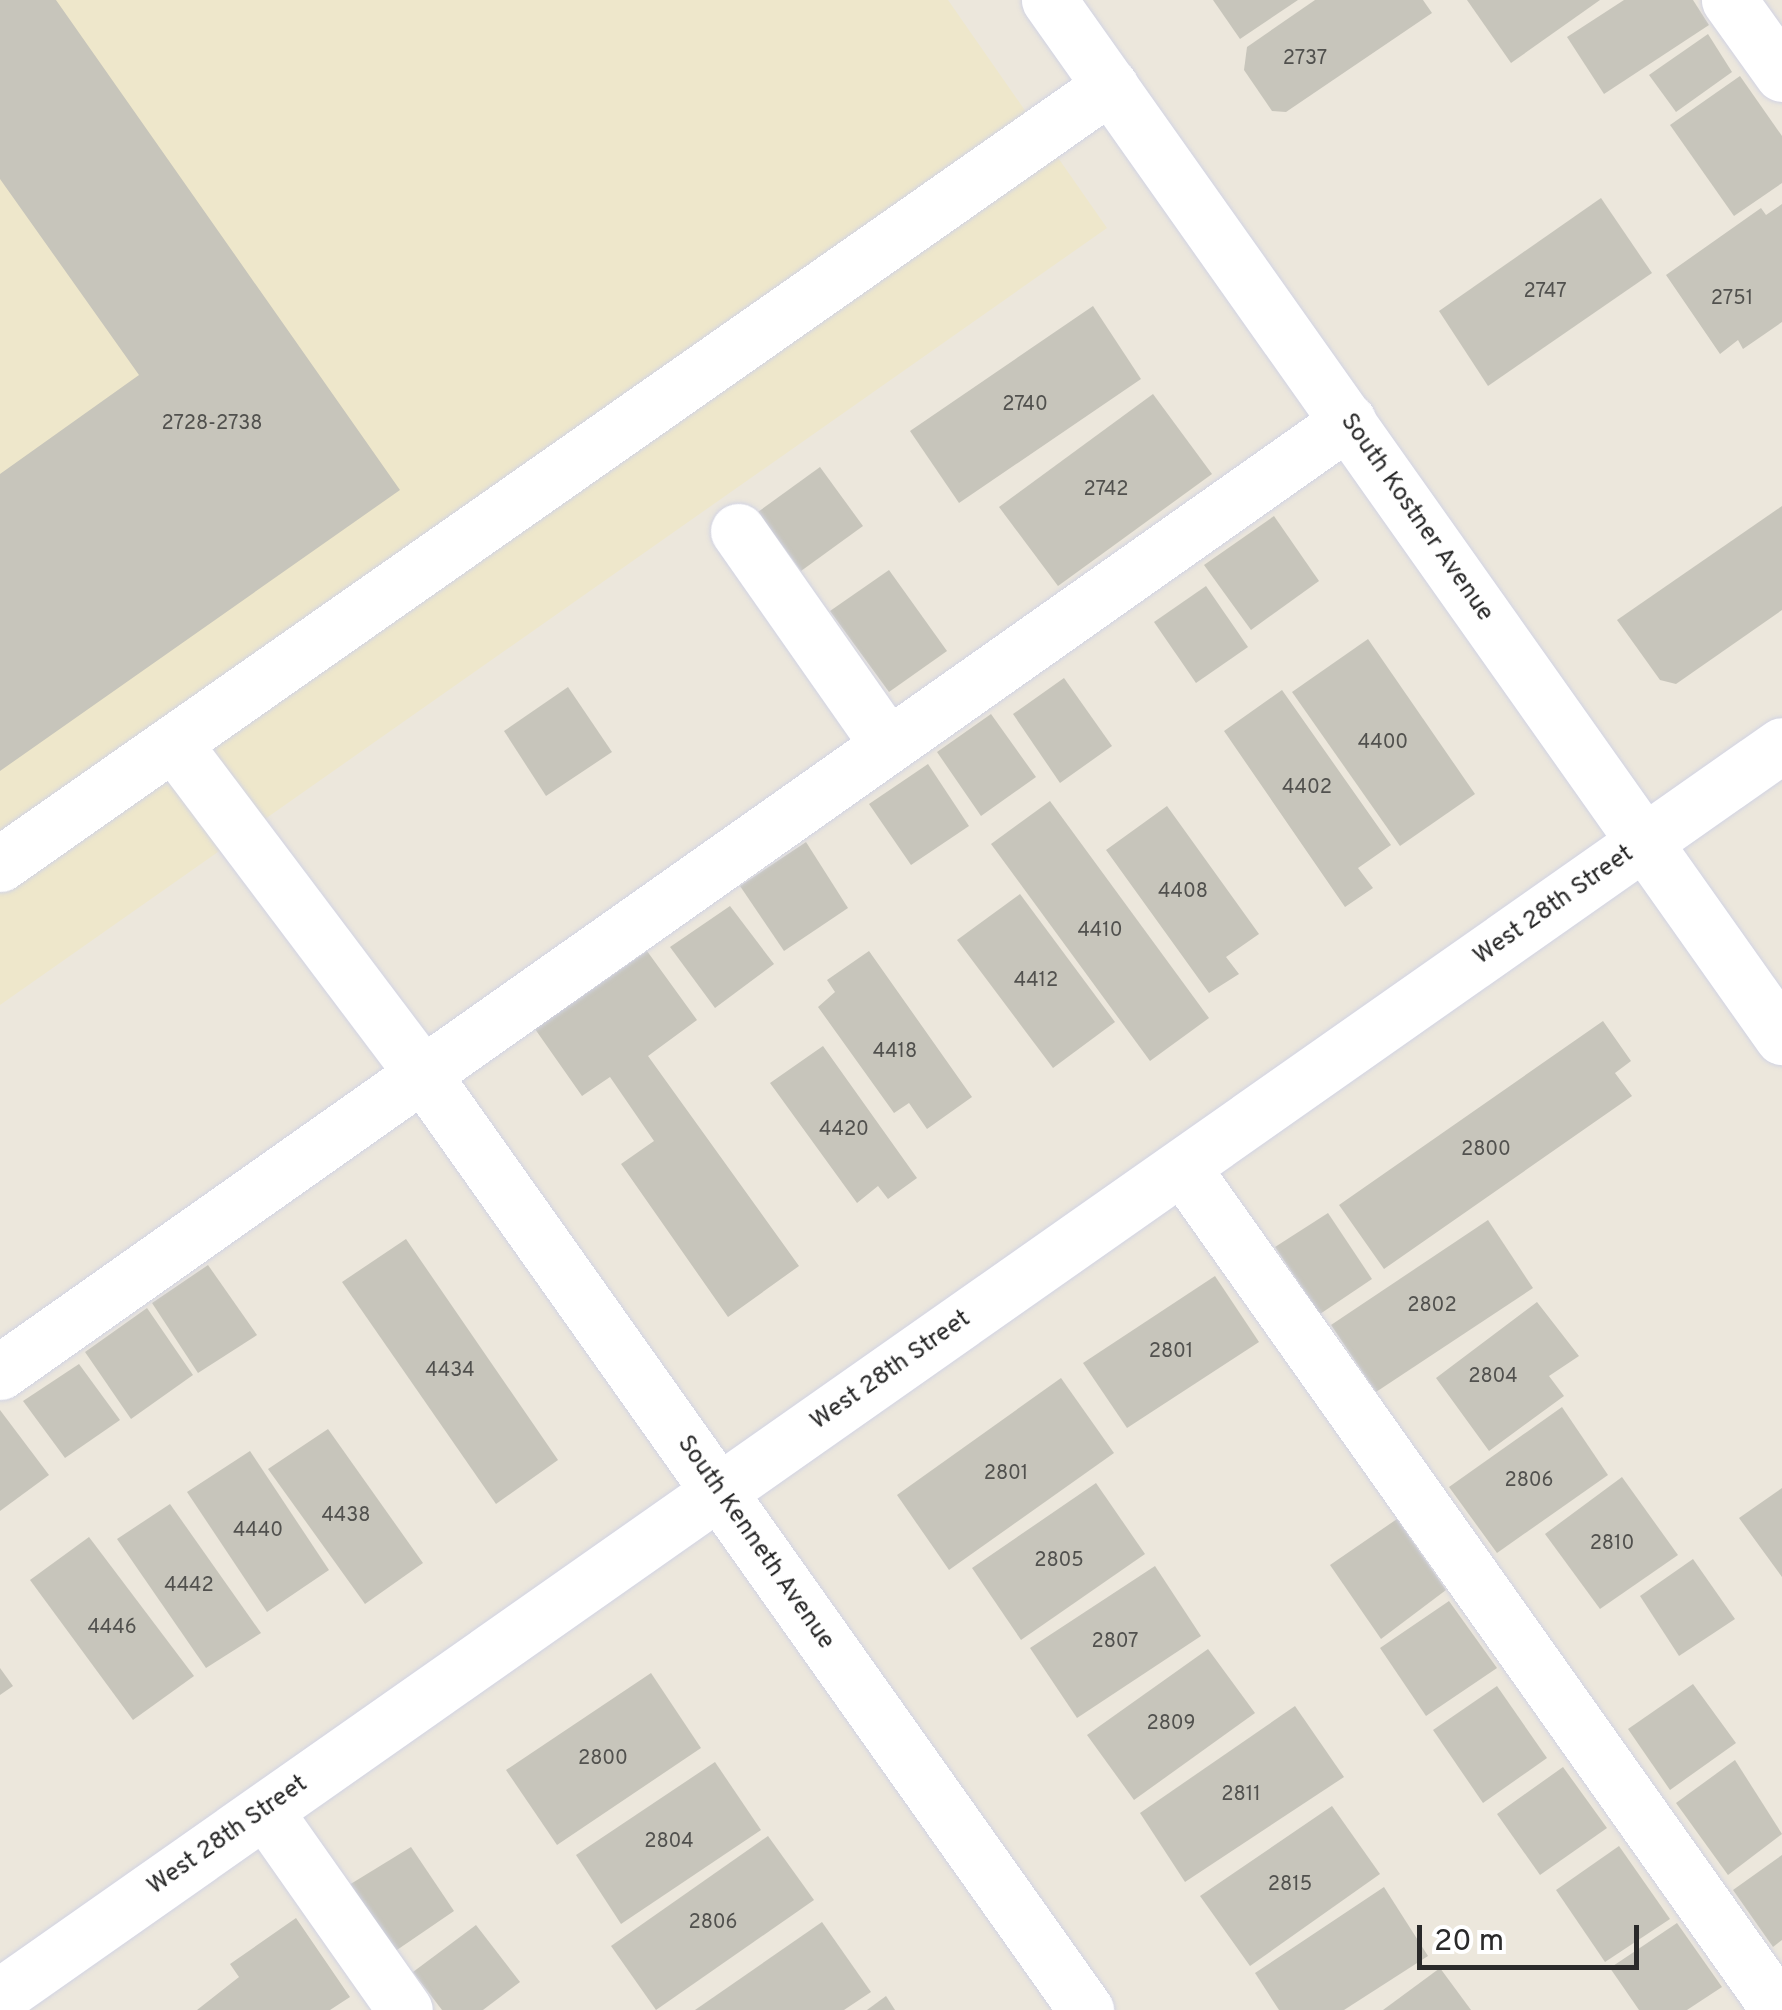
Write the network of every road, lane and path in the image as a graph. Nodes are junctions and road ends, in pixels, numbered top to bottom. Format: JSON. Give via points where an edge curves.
{"nodes":[{"id":1,"x":1049,"y":0,"type":"edge"},
{"id":2,"x":1729,"y":0,"type":"edge"},
{"id":3,"x":1782,"y":74,"type":"edge"},
{"id":4,"x":1110,"y":86,"type":"junction"},
{"id":5,"x":1348,"y":421,"type":"junction"},
{"id":6,"x":738,"y":531,"type":"dead end"},
{"id":7,"x":174,"y":744,"type":"junction"},
{"id":8,"x":887,"y":744,"type":"junction"},
{"id":9,"x":1782,"y":745,"type":"edge"},
{"id":10,"x":1644,"y":842,"type":"junction"},
{"id":11,"x":0,"y":864,"type":"edge"},
{"id":12,"x":1782,"y":1037,"type":"edge"},
{"id":13,"x":424,"y":1076,"type":"junction"},
{"id":14,"x":1182,"y":1166,"type":"junction"},
{"id":15,"x":0,"y":1372,"type":"edge"},
{"id":16,"x":718,"y":1493,"type":"junction"},
{"id":17,"x":265,"y":1810,"type":"junction"},
{"id":18,"x":0,"y":1996,"type":"edge"},
{"id":19,"x":405,"y":2010,"type":"edge"},
{"id":20,"x":1086,"y":2010,"type":"edge"},
{"id":21,"x":1779,"y":2010,"type":"edge"}],
"edges":[{"from":1,"to":4,"type":"street","name":"South Kostner Avenue"},
{"from":2,"to":3,"type":"street"},
{"from":4,"to":5,"type":"street","name":"South Kostner Avenue"},
{"from":4,"to":7,"type":"street"},
{"from":5,"to":8,"type":"street"},
{"from":5,"to":10,"type":"street","name":"South Kostner Avenue"},
{"from":6,"to":8,"type":"street"},
{"from":7,"to":11,"type":"street"},
{"from":7,"to":13,"type":"street","name":"South Kenneth Avenue"},
{"from":8,"to":13,"type":"street"},
{"from":9,"to":10,"type":"street","name":"West 28th Street"},
{"from":10,"to":12,"type":"street","name":"South Kostner Avenue"},
{"from":10,"to":14,"type":"street","name":"West 28th Street"},
{"from":13,"to":15,"type":"street"},
{"from":13,"to":16,"type":"street","name":"South Kenneth Avenue"},
{"from":14,"to":16,"type":"street","name":"West 28th Street"},
{"from":14,"to":21,"type":"street"},
{"from":16,"to":17,"type":"street","name":"West 28th Street"},
{"from":16,"to":20,"type":"street","name":"South Kenneth Avenue"},
{"from":17,"to":18,"type":"street","name":"West 28th Street"},
{"from":17,"to":19,"type":"street"}]}
